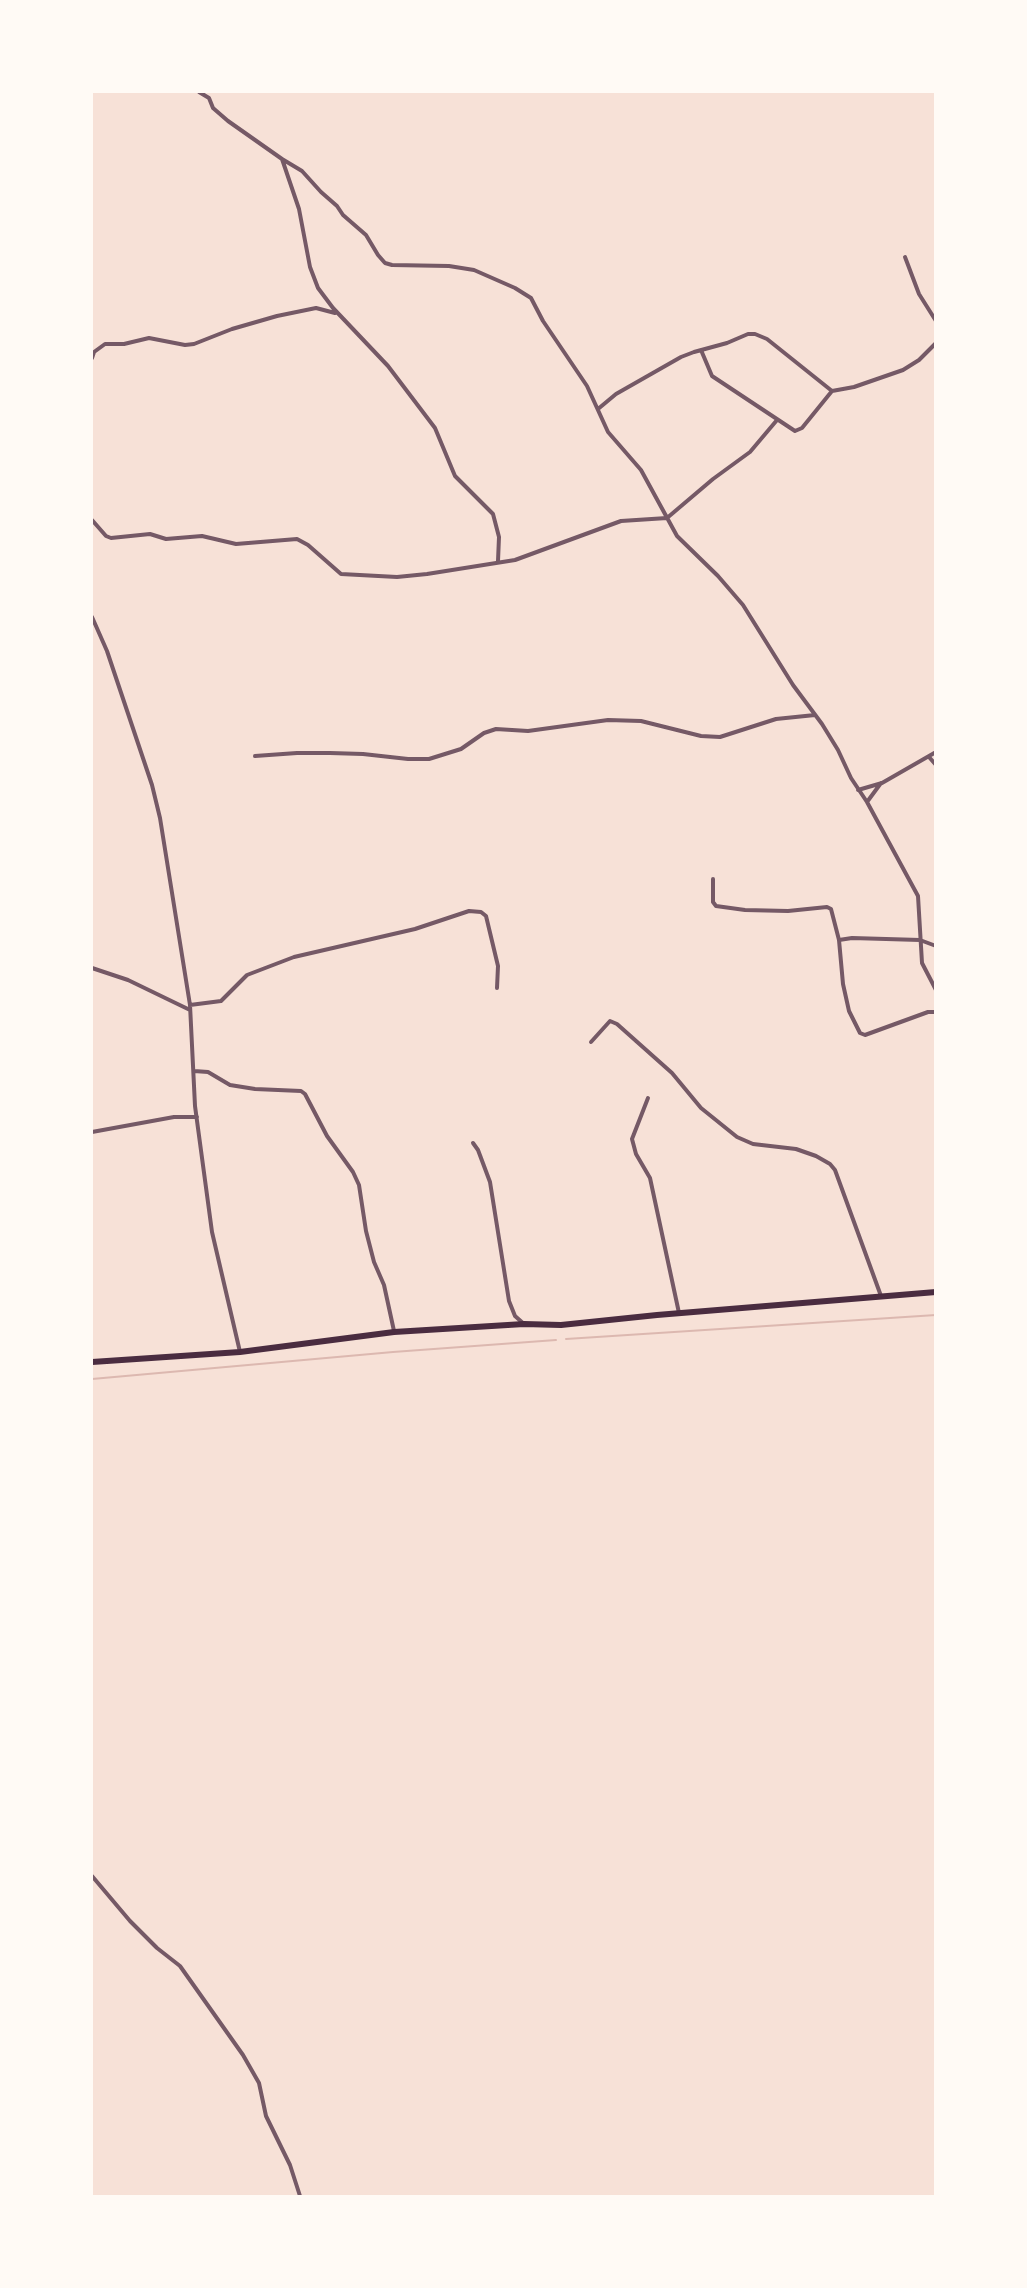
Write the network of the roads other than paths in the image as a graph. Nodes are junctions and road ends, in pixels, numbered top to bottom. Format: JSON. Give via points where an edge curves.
{"nodes":[{"id":1,"x":199,"y":92,"type":"edge"},
{"id":2,"x":282,"y":159,"type":"junction"},
{"id":3,"x":905,"y":257,"type":"dead end"},
{"id":4,"x":339,"y":315,"type":"junction"},
{"id":5,"x":936,"y":321,"type":"edge"},
{"id":6,"x":936,"y":343,"type":"edge"},
{"id":7,"x":701,"y":350,"type":"junction"},
{"id":8,"x":92,"y":358,"type":"edge"},
{"id":9,"x":832,"y":391,"type":"junction"},
{"id":10,"x":598,"y":409,"type":"junction"},
{"id":11,"x":777,"y":420,"type":"junction"},
{"id":12,"x":667,"y":518,"type":"junction"},
{"id":13,"x":92,"y":520,"type":"edge"},
{"id":14,"x":498,"y":561,"type":"junction"},
{"id":15,"x":92,"y":617,"type":"edge"},
{"id":16,"x":815,"y":715,"type":"junction"},
{"id":17,"x":936,"y":752,"type":"edge"},
{"id":18,"x":255,"y":756,"type":"dead end"},
{"id":19,"x":929,"y":757,"type":"junction"},
{"id":20,"x":936,"y":765,"type":"edge"},
{"id":21,"x":882,"y":783,"type":"junction"},
{"id":22,"x":858,"y":790,"type":"junction"},
{"id":23,"x":867,"y":802,"type":"junction"},
{"id":24,"x":713,"y":879,"type":"dead end"},
{"id":25,"x":839,"y":940,"type":"junction"},
{"id":26,"x":920,"y":940,"type":"junction"},
{"id":27,"x":936,"y":946,"type":"edge"},
{"id":28,"x":92,"y":968,"type":"edge"},
{"id":29,"x":497,"y":988,"type":"dead end"},
{"id":30,"x":936,"y":990,"type":"edge"},
{"id":31,"x":190,"y":1007,"type":"junction"},
{"id":32,"x":936,"y":1012,"type":"edge"},
{"id":33,"x":591,"y":1042,"type":"dead end"},
{"id":34,"x":194,"y":1071,"type":"junction"},
{"id":35,"x":648,"y":1098,"type":"dead end"},
{"id":36,"x":198,"y":1117,"type":"junction"},
{"id":37,"x":92,"y":1132,"type":"edge"},
{"id":38,"x":472,"y":1143,"type":"dead end"},
{"id":39,"x":936,"y":1292,"type":"edge"},
{"id":40,"x":882,"y":1297,"type":"junction"},
{"id":41,"x":679,"y":1314,"type":"junction"},
{"id":42,"x":524,"y":1324,"type":"junction"},
{"id":43,"x":394,"y":1332,"type":"junction"},
{"id":44,"x":240,"y":1352,"type":"junction"},
{"id":45,"x":92,"y":1362,"type":"edge"},
{"id":46,"x":92,"y":1876,"type":"edge"},
{"id":47,"x":300,"y":2196,"type":"edge"}],
"edges":[{"from":1,"to":2,"type":"street","via":[[228,121]]},
{"from":2,"to":4,"type":"street","via":[[299,209],[310,267],[318,288]]},
{"from":2,"to":10,"type":"street","via":[[302,171],[358,227],[385,263],[474,270],[523,291],[587,386]]},
{"from":3,"to":5,"type":"street","via":[[919,294]]},
{"from":4,"to":8,"type":"street","via":[[316,308],[266,319],[194,344],[149,338],[105,344]]},
{"from":4,"to":14,"type":"street","via":[[388,366],[435,428],[455,476],[494,514],[499,537]]},
{"from":6,"to":9,"type":"street","via":[[903,370]]},
{"from":7,"to":9,"type":"street","via":[[755,334],[783,350]]},
{"from":7,"to":10,"type":"street","via":[[616,394]]},
{"from":7,"to":11,"type":"street","via":[[712,375]]},
{"from":9,"to":11,"type":"street","via":[[799,431]]},
{"from":10,"to":12,"type":"street","via":[[608,432],[641,470]]},
{"from":11,"to":12,"type":"street","via":[[750,452]]},
{"from":12,"to":14,"type":"street","via":[[621,521],[527,557]]},
{"from":12,"to":16,"type":"street","via":[[677,536],[743,605]]},
{"from":13,"to":14,"type":"street","via":[[111,538],[150,534],[166,539],[202,536],[236,544],[297,539],[347,575],[397,577]]},
{"from":15,"to":31,"type":"street","via":[[152,785]]},
{"from":16,"to":18,"type":"street","via":[[776,719],[720,737],[641,721],[608,720],[528,731],[496,729],[461,749],[429,759],[330,753]]},
{"from":16,"to":22,"type":"street"},
{"from":17,"to":19,"type":"street"},
{"from":19,"to":20,"type":"street"},
{"from":19,"to":21,"type":"street"},
{"from":21,"to":22,"type":"street"},
{"from":21,"to":23,"type":"street"},
{"from":22,"to":23,"type":"street"},
{"from":23,"to":26,"type":"street","via":[[918,896]]},
{"from":24,"to":25,"type":"street","via":[[716,906],[746,910],[827,907],[831,909]]},
{"from":25,"to":26,"type":"street"},
{"from":25,"to":32,"type":"street","via":[[849,1011],[860,1033],[865,1035]]},
{"from":26,"to":27,"type":"street"},
{"from":26,"to":30,"type":"street","via":[[922,963]]},
{"from":28,"to":31,"type":"street"},
{"from":29,"to":31,"type":"street","via":[[498,966],[486,916],[469,911],[415,929],[294,957],[247,975],[221,1001]]},
{"from":31,"to":34,"type":"street"},
{"from":33,"to":40,"type":"street","via":[[610,1021],[617,1024],[672,1073],[701,1108],[737,1137],[753,1144],[796,1149],[830,1164]]},
{"from":34,"to":36,"type":"street"},
{"from":34,"to":43,"type":"street","via":[[208,1072],[230,1085],[305,1094],[359,1185],[366,1231]]},
{"from":35,"to":41,"type":"street","via":[[632,1139],[650,1178]]},
{"from":36,"to":37,"type":"street","via":[[174,1117]]},
{"from":36,"to":44,"type":"street","via":[[212,1232]]},
{"from":38,"to":42,"type":"street","via":[[490,1182],[509,1301],[515,1316]]},
{"from":39,"to":40,"type":"main road"},
{"from":40,"to":41,"type":"main road"},
{"from":41,"to":42,"type":"main road","via":[[561,1325]]},
{"from":42,"to":43,"type":"main road"},
{"from":43,"to":44,"type":"main road"},
{"from":44,"to":45,"type":"main road"},
{"from":46,"to":47,"type":"street","via":[[130,1921],[180,1966],[243,2055],[259,2083],[266,2116]]}]}
